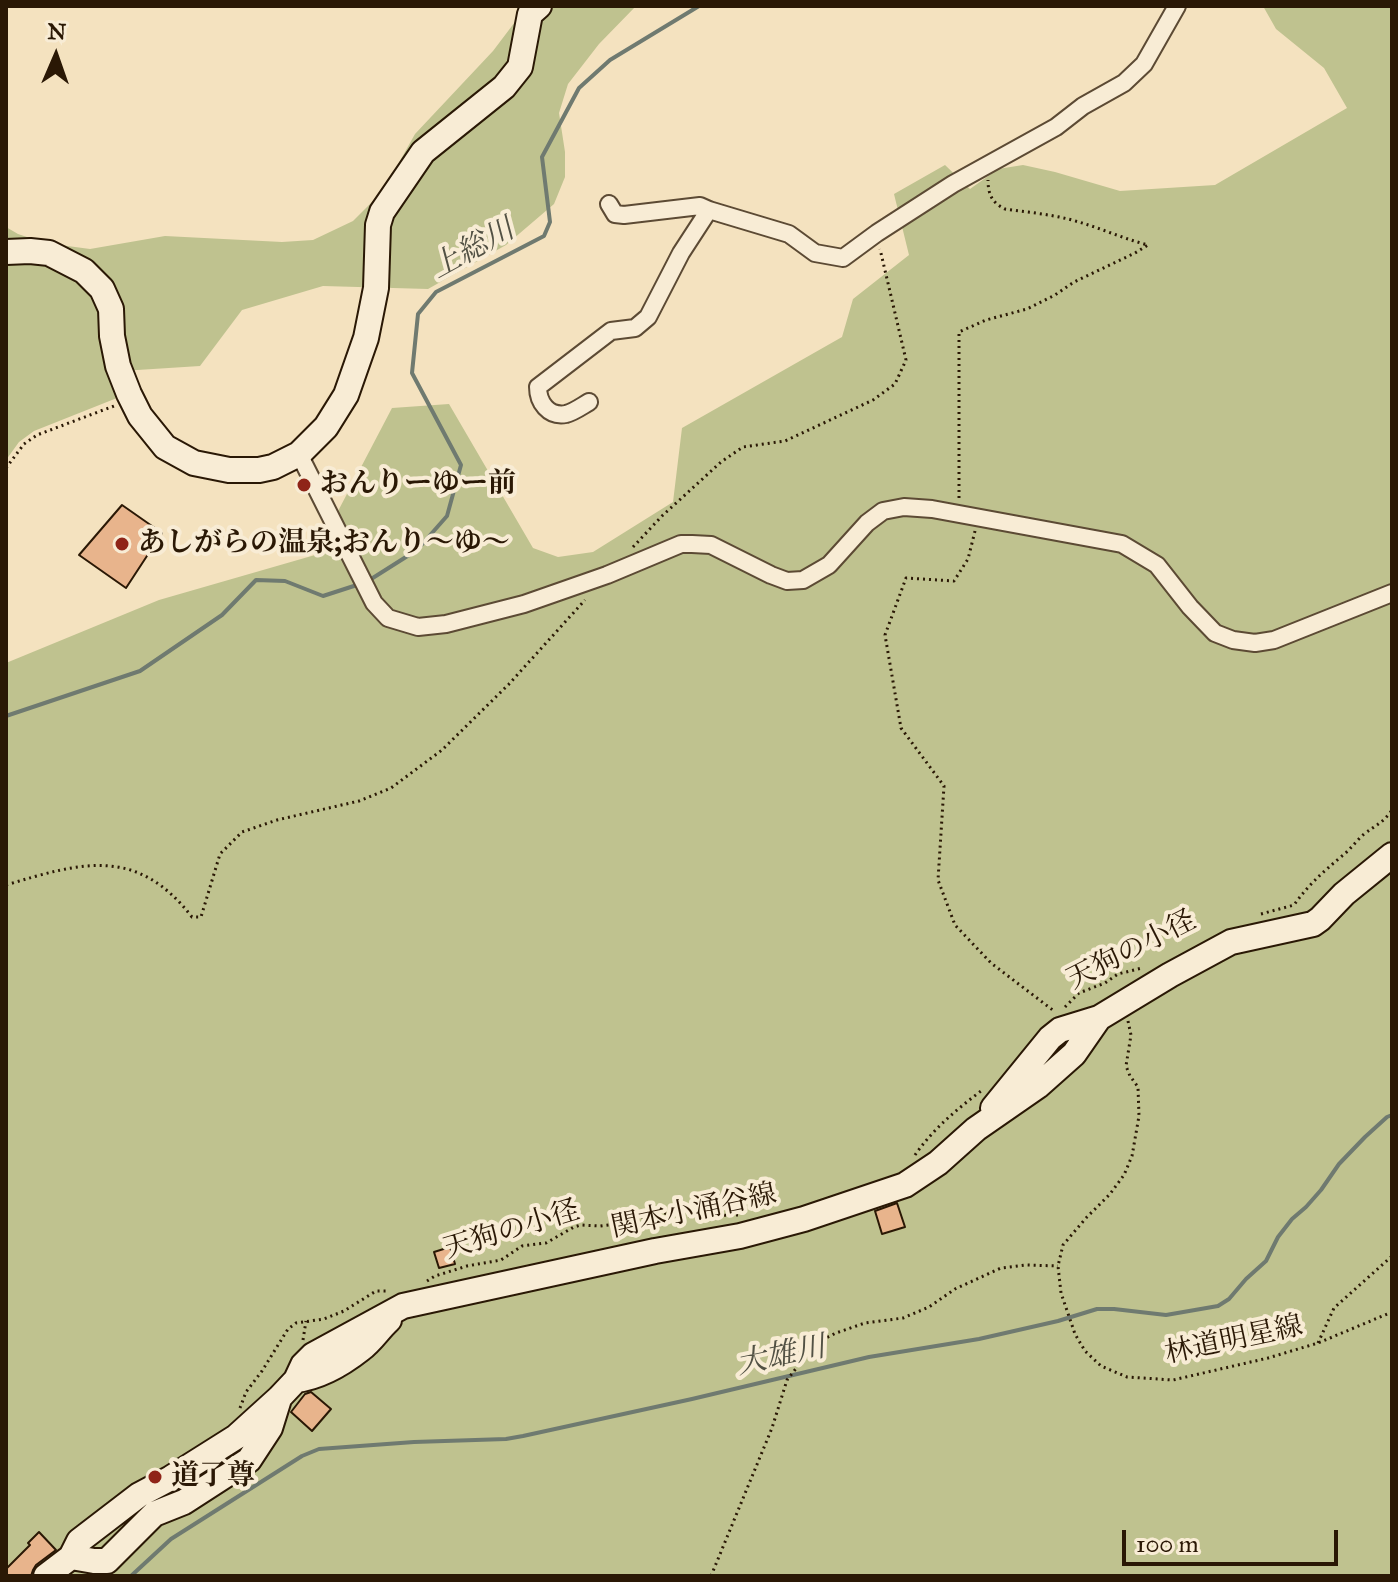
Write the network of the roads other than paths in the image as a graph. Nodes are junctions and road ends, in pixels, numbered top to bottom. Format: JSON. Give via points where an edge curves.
{"nodes":[{"id":1,"x":539,"y":6,"type":"edge"},
{"id":2,"x":1177,"y":6,"type":"edge"},
{"id":3,"x":609,"y":204,"type":"dead end"},
{"id":4,"x":709,"y":210,"type":"junction"},
{"id":5,"x":6,"y":252,"type":"edge"},
{"id":6,"x":589,"y":402,"type":"dead end"},
{"id":7,"x":299,"y":454,"type":"junction"},
{"id":8,"x":1392,"y":593,"type":"edge"},
{"id":9,"x":1392,"y":855,"type":"edge"},
{"id":10,"x":288,"y":1389,"type":"junction"},
{"id":11,"x":71,"y":1557,"type":"junction"},
{"id":12,"x":46,"y":1576,"type":"edge"}],
"edges":[{"from":1,"to":7,"type":"main road","via":[[530,14],[520,67],[504,87],[423,152],[382,212],[366,338],[346,395],[326,427]]},
{"from":2,"to":4,"type":"street","via":[[1144,64],[1124,83],[953,184],[843,258],[815,253],[789,234]]},
{"from":3,"to":4,"type":"street","via":[[615,214],[624,215],[700,206]]},
{"from":4,"to":6,"type":"street","via":[[648,317],[635,328],[611,331],[538,387],[538,398],[555,414],[568,414]]},
{"from":5,"to":7,"type":"main road","via":[[49,253],[84,271],[102,289],[111,309],[118,366],[140,416],[165,447],[194,463],[229,470],[273,467]]},
{"from":7,"to":8,"type":"street","via":[[374,603],[388,618],[418,627],[524,604],[681,544],[711,545],[771,575],[803,580],[829,565],[883,511],[904,507],[1122,544],[1157,565],[1215,633],[1233,640],[1274,640]]},
{"from":9,"to":10,"type":"main road","name":"関本小涌谷線","via":[[1313,924],[1231,942],[1099,1018],[1060,1030],[976,1129],[905,1185],[740,1236],[399,1299],[313,1355]]},
{"from":10,"to":11,"type":"main road","name":"関本小涌谷線","via":[[236,1437],[139,1495],[79,1541]]},
{"from":10,"to":11,"type":"main road","name":"関本小涌谷線","via":[[249,1460],[184,1502],[154,1514],[107,1561]]},
{"from":11,"to":12,"type":"main road","name":"関本小涌谷線"}]}
